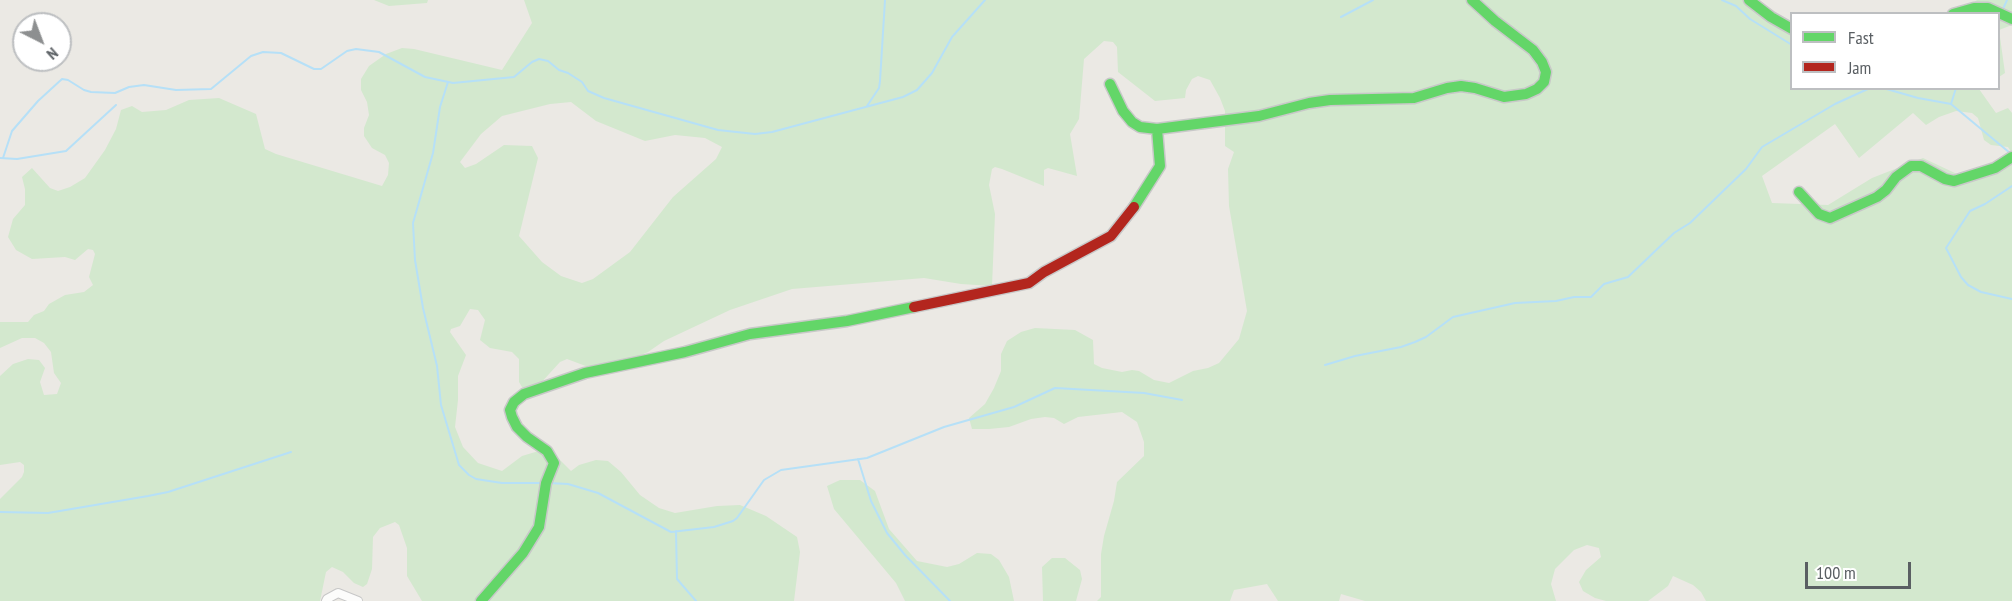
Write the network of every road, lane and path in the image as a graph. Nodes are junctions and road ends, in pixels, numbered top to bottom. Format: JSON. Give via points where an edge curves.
{"nodes":[{"id":1,"x":1472,"y":0,"type":"edge"},
{"id":2,"x":1749,"y":0,"type":"edge"},
{"id":3,"x":1985,"y":4,"type":"edge"},
{"id":4,"x":1960,"y":12,"type":"edge"},
{"id":5,"x":1999,"y":12,"type":"edge"},
{"id":6,"x":1790,"y":27,"type":"edge"},
{"id":7,"x":1110,"y":84,"type":"dead end"},
{"id":8,"x":1157,"y":129,"type":"junction"},
{"id":9,"x":2012,"y":157,"type":"edge"},
{"id":10,"x":1799,"y":192,"type":"dead end"},
{"id":11,"x":326,"y":601,"type":"edge"},
{"id":12,"x":358,"y":601,"type":"edge"},
{"id":13,"x":481,"y":601,"type":"edge"}],
"edges":[{"from":1,"to":8,"type":"street","via":[[1533,50],[1542,62],[1546,72],[1538,89],[1504,97],[1475,88],[1447,87],[1414,98],[1330,100],[1259,116]]},
{"from":2,"to":6,"type":"street"},
{"from":3,"to":4,"type":"street"},
{"from":3,"to":5,"type":"street"},
{"from":7,"to":8,"type":"street","via":[[1132,122]]},
{"from":8,"to":13,"type":"street","via":[[1160,166],[1128,216],[1111,236],[1029,283],[847,321],[750,333],[685,352],[585,373],[524,394],[514,402],[512,417],[517,427],[547,451],[554,463],[546,483],[539,527],[523,553]]},
{"from":9,"to":10,"type":"street","via":[[1995,168],[1954,181],[1921,166],[1911,166],[1877,197],[1830,218],[1820,214]]},
{"from":11,"to":12,"type":"street","via":[[338,593]]}]}
